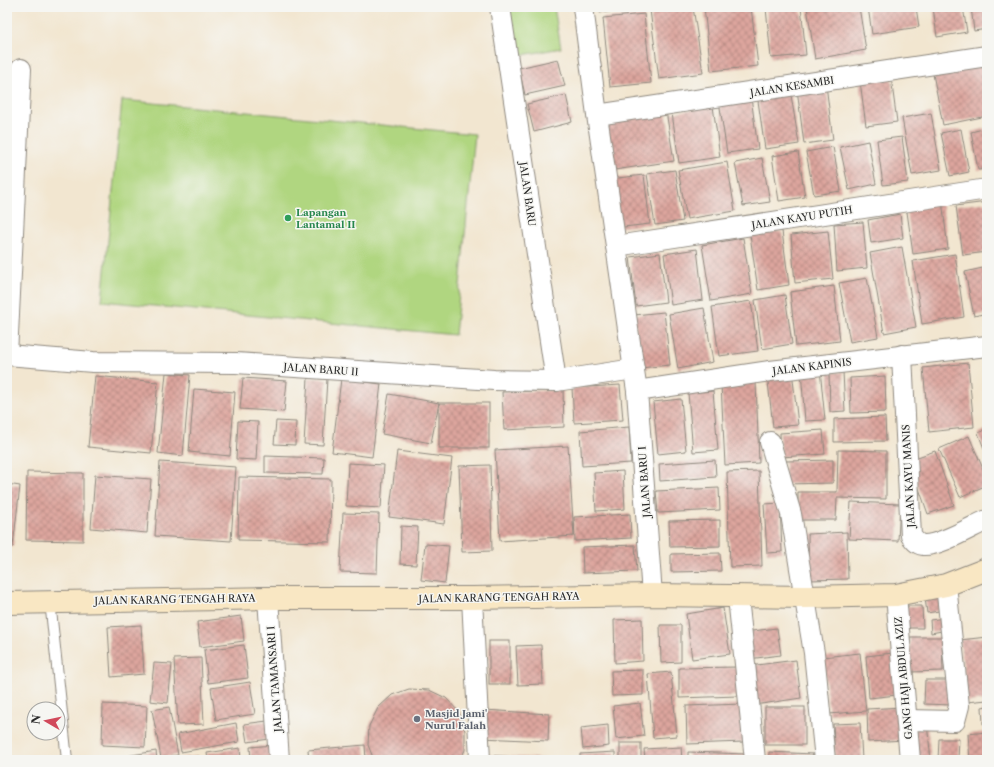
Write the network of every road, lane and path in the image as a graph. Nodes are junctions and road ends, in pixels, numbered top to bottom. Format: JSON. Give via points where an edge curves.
{"nodes":[{"id":1,"x":500,"y":7,"type":"edge"},
{"id":2,"x":583,"y":7,"type":"edge"},
{"id":3,"x":987,"y":56,"type":"edge"},
{"id":4,"x":21,"y":69,"type":"dead end"},
{"id":5,"x":597,"y":115,"type":"junction"},
{"id":6,"x":987,"y":189,"type":"edge"},
{"id":7,"x":616,"y":246,"type":"junction"},
{"id":8,"x":987,"y":346,"type":"edge"},
{"id":9,"x":7,"y":355,"type":"edge"},
{"id":10,"x":902,"y":356,"type":"junction"},
{"id":11,"x":634,"y":369,"type":"junction"},
{"id":12,"x":556,"y":381,"type":"junction"},
{"id":13,"x":637,"y":392,"type":"junction"},
{"id":14,"x":770,"y":442,"type":"dead end"},
{"id":15,"x":987,"y":520,"type":"edge"},
{"id":16,"x":987,"y":569,"type":"edge"},
{"id":17,"x":946,"y":585,"type":"junction"},
{"id":18,"x":652,"y":595,"type":"junction"},
{"id":19,"x":896,"y":595,"type":"junction"},
{"id":20,"x":738,"y":597,"type":"junction"},
{"id":21,"x":805,"y":597,"type":"junction"},
{"id":22,"x":268,"y":598,"type":"junction"},
{"id":23,"x":472,"y":598,"type":"junction"},
{"id":24,"x":50,"y":602,"type":"junction"},
{"id":25,"x":7,"y":603,"type":"edge"},
{"id":26,"x":907,"y":720,"type":"junction"},
{"id":27,"x":67,"y":760,"type":"edge"},
{"id":28,"x":280,"y":760,"type":"edge"},
{"id":29,"x":480,"y":760,"type":"edge"},
{"id":30,"x":755,"y":760,"type":"edge"},
{"id":31,"x":825,"y":760,"type":"edge"},
{"id":32,"x":910,"y":760,"type":"edge"}],
"edges":[{"from":1,"to":12,"type":"street","name":"JALAN BARU"},
{"from":2,"to":5,"type":"street","name":"JALAN BARU I"},
{"from":3,"to":5,"type":"street","name":"JALAN KESAMBI"},
{"from":4,"to":9,"type":"street"},
{"from":5,"to":7,"type":"street","name":"JALAN BARU I"},
{"from":6,"to":7,"type":"street","name":"JALAN KAYU PUTIH"},
{"from":7,"to":11,"type":"street","name":"JALAN BARU I"},
{"from":8,"to":10,"type":"street","name":"JALAN KAPINIS"},
{"from":9,"to":12,"type":"street","name":"JALAN BARU II","via":[[93,362],[236,363],[494,380]]},
{"from":10,"to":13,"type":"street","name":"JALAN KAPINIS","via":[[770,371]]},
{"from":10,"to":15,"type":"street","name":"JALAN KAYU MANIS","via":[[911,536],[916,543],[934,544]]},
{"from":11,"to":12,"type":"street","name":"JALAN BARU II"},
{"from":11,"to":13,"type":"street","name":"JALAN BARU I"},
{"from":13,"to":18,"type":"street","name":"JALAN BARU I"},
{"from":14,"to":21,"type":"street","via":[[791,514]]},
{"from":16,"to":17,"type":"main road","name":"JALAN KARANG TENGAH RAYA"},
{"from":17,"to":19,"type":"main road","name":"JALAN KARANG TENGAH RAYA"},
{"from":17,"to":26,"type":"street","via":[[959,706],[955,721]]},
{"from":18,"to":20,"type":"main road","name":"JALAN KARANG TENGAH RAYA"},
{"from":18,"to":23,"type":"main road","name":"JALAN KARANG TENGAH RAYA"},
{"from":19,"to":21,"type":"main road","name":"JALAN KARANG TENGAH RAYA"},
{"from":19,"to":26,"type":"street","name":"GANG HAJI ABDUL AZIZ"},
{"from":20,"to":21,"type":"main road","name":"JALAN KARANG TENGAH RAYA"},
{"from":20,"to":30,"type":"street"},
{"from":21,"to":31,"type":"street","via":[[814,653]]},
{"from":22,"to":23,"type":"main road","name":"JALAN KARANG TENGAH RAYA"},
{"from":22,"to":24,"type":"main road","name":"JALAN KARANG TENGAH RAYA"},
{"from":22,"to":28,"type":"street","name":"JALAN TAMANSARI I"},
{"from":23,"to":29,"type":"street"},
{"from":24,"to":25,"type":"main road","name":"JALAN KARANG TENGAH RAYA"},
{"from":24,"to":27,"type":"lane"},
{"from":26,"to":32,"type":"street","name":"GANG HAJI ABDUL AZIZ"}]}
